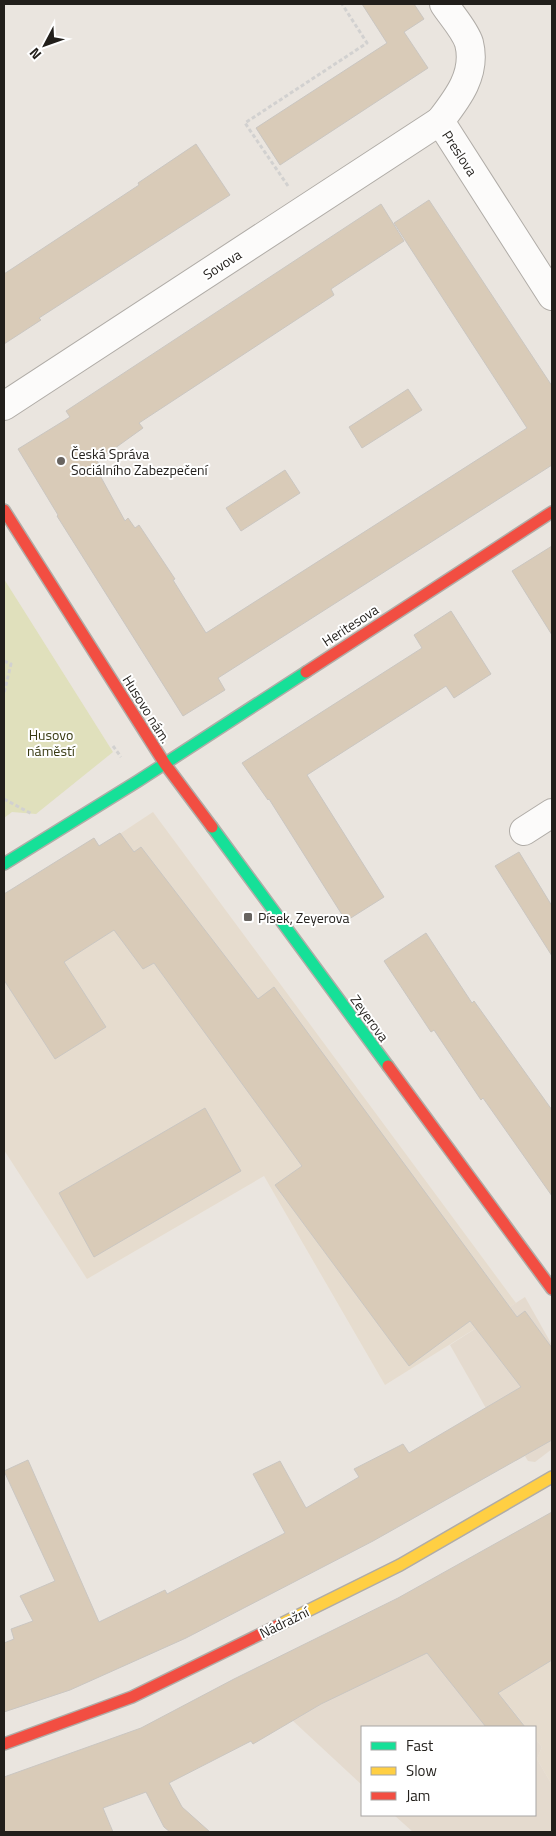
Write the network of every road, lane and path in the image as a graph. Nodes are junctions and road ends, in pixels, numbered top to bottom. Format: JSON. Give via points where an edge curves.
{"nodes":[{"id":1,"x":342,"y":4,"type":"edge"},
{"id":2,"x":444,"y":4,"type":"edge"},
{"id":3,"x":440,"y":121,"type":"junction"},
{"id":4,"x":288,"y":186,"type":"dead end"},
{"id":5,"x":552,"y":296,"type":"edge"},
{"id":6,"x":4,"y":406,"type":"edge"},
{"id":7,"x":4,"y":510,"type":"edge"},
{"id":8,"x":552,"y":512,"type":"edge"},
{"id":9,"x":4,"y":661,"type":"edge"},
{"id":10,"x":4,"y":693,"type":"edge"},
{"id":11,"x":164,"y":764,"type":"junction"},
{"id":12,"x":552,"y":813,"type":"edge"},
{"id":13,"x":524,"y":831,"type":"dead end"},
{"id":14,"x":4,"y":864,"type":"edge"},
{"id":15,"x":552,"y":1289,"type":"edge"},
{"id":16,"x":552,"y":1476,"type":"edge"},
{"id":17,"x":4,"y":1744,"type":"edge"}],
"edges":[{"from":1,"to":4,"type":"path","via":[[367,43],[245,122]]},
{"from":2,"to":3,"type":"street","name":"Preslova","via":[[469,43],[470,67],[462,93]]},
{"from":3,"to":5,"type":"street","name":"Preslova"},
{"from":3,"to":6,"type":"street","name":"Sovova"},
{"from":7,"to":11,"type":"street","name":"Husovo nám."},
{"from":8,"to":11,"type":"street","name":"Heritesova"},
{"from":9,"to":10,"type":"path","via":[[11,664]]},
{"from":11,"to":14,"type":"street","name":"Husovo nám."},
{"from":11,"to":15,"type":"street","name":"Zeyerova"},
{"from":12,"to":13,"type":"street"},
{"from":16,"to":17,"type":"street","name":"Nádražní","via":[[400,1565],[132,1698]]}]}
